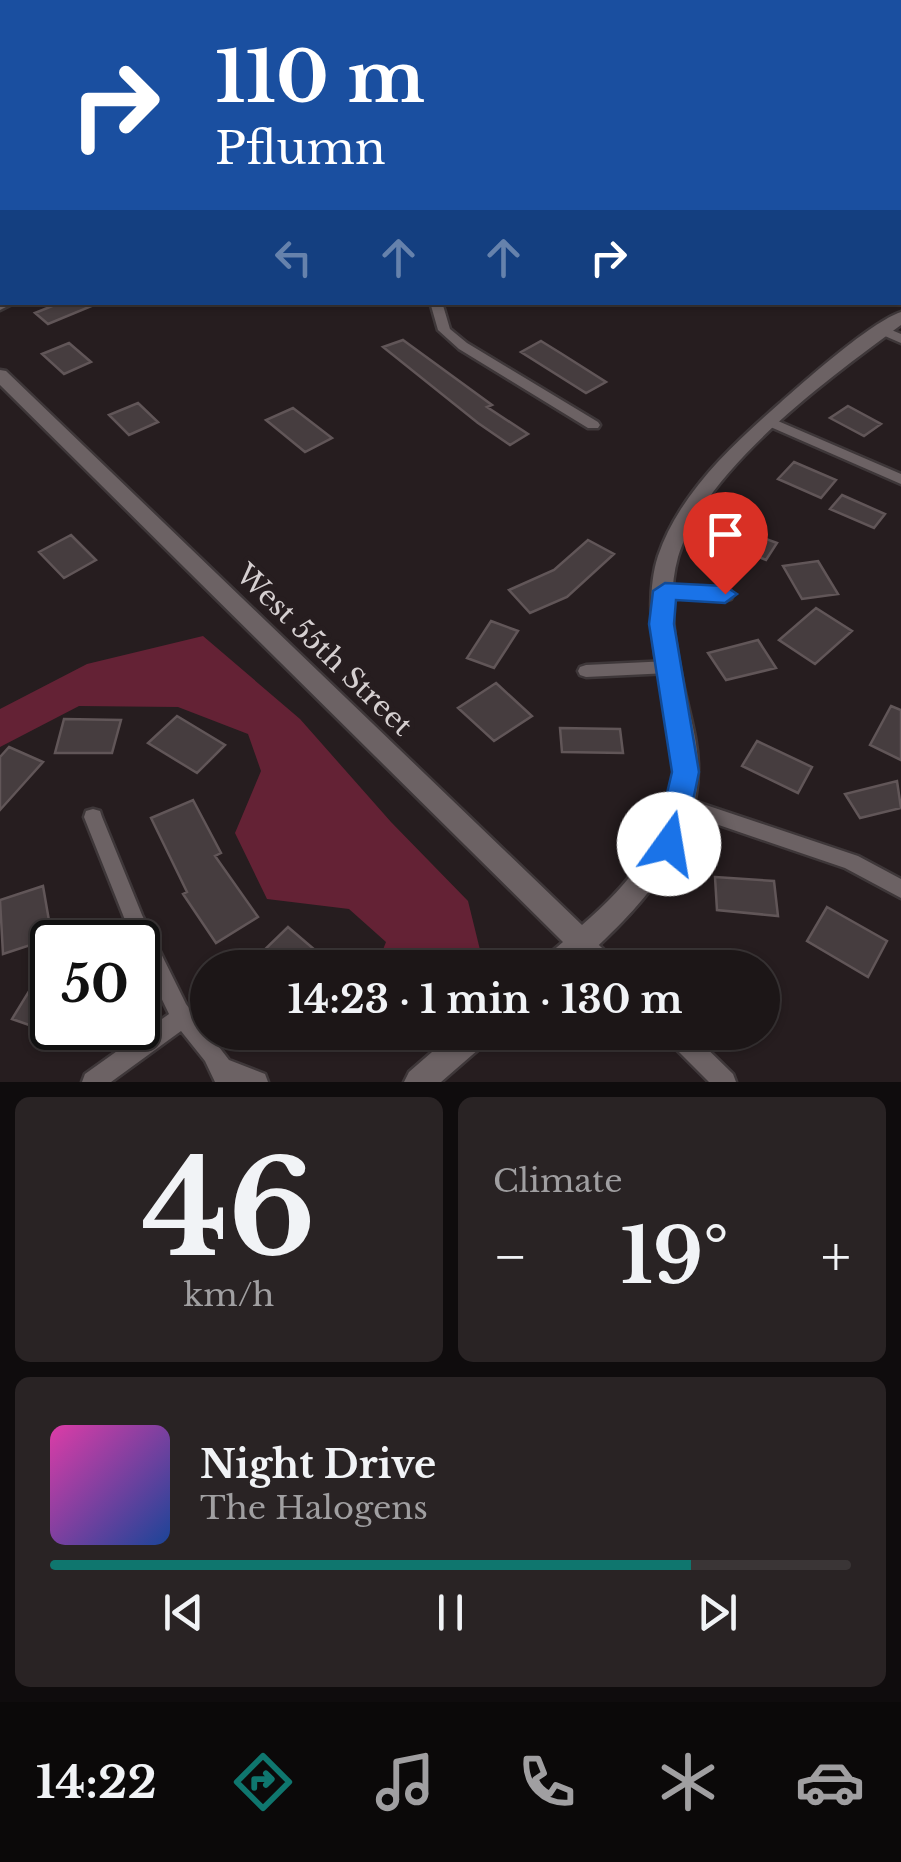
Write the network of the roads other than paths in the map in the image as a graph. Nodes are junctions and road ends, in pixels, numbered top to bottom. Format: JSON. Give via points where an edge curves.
{"nodes":[{"id":1,"x":437,"y":305,"type":"edge"},
{"id":2,"x":895,"y":329,"type":"edge"},
{"id":3,"x":0,"y":375,"type":"edge"},
{"id":4,"x":771,"y":422,"type":"junction"},
{"id":5,"x":593,"y":425,"type":"dead end"},
{"id":6,"x":901,"y":479,"type":"edge"},
{"id":7,"x":665,"y":591,"type":"junction"},
{"id":8,"x":725,"y":594,"type":"dead end"},
{"id":9,"x":668,"y":668,"type":"junction"},
{"id":10,"x":586,"y":671,"type":"dead end"},
{"id":11,"x":678,"y":804,"type":"junction"},
{"id":12,"x":92,"y":817,"type":"dead end"},
{"id":13,"x":901,"y":889,"type":"edge"},
{"id":14,"x":582,"y":943,"type":"junction"},
{"id":15,"x":574,"y":950,"type":"edge"},
{"id":16,"x":589,"y":950,"type":"edge"},
{"id":17,"x":182,"y":1017,"type":"junction"},
{"id":18,"x":456,"y":1050,"type":"edge"},
{"id":19,"x":692,"y":1050,"type":"edge"},
{"id":20,"x":225,"y":1075,"type":"edge"},
{"id":21,"x":93,"y":1082,"type":"edge"},
{"id":22,"x":257,"y":1082,"type":"edge"},
{"id":23,"x":418,"y":1082,"type":"edge"},
{"id":24,"x":725,"y":1082,"type":"edge"}],
"edges":[{"from":1,"to":5,"type":"street","via":[[444,330],[463,346]]},
{"from":2,"to":4,"type":"main road","via":[[835,364]]},
{"from":3,"to":14,"type":"main road","name":"West 55th Street"},
{"from":4,"to":6,"type":"street"},
{"from":4,"to":7,"type":"main road","via":[[694,506],[668,554]]},
{"from":7,"to":8,"type":"street"},
{"from":7,"to":9,"type":"main road"},
{"from":9,"to":10,"type":"street"},
{"from":9,"to":11,"type":"main road","via":[[686,772]]},
{"from":11,"to":13,"type":"street","via":[[851,862]]},
{"from":11,"to":14,"type":"main road","via":[[669,844],[622,910]]},
{"from":12,"to":17,"type":"street","via":[[126,909]]},
{"from":14,"to":15,"type":"main road"},
{"from":14,"to":16,"type":"street","name":"West 55th Street"},
{"from":17,"to":20,"type":"street"},
{"from":17,"to":21,"type":"street"},
{"from":18,"to":23,"type":"main road"},
{"from":19,"to":24,"type":"street"},
{"from":20,"to":22,"type":"street"}]}
